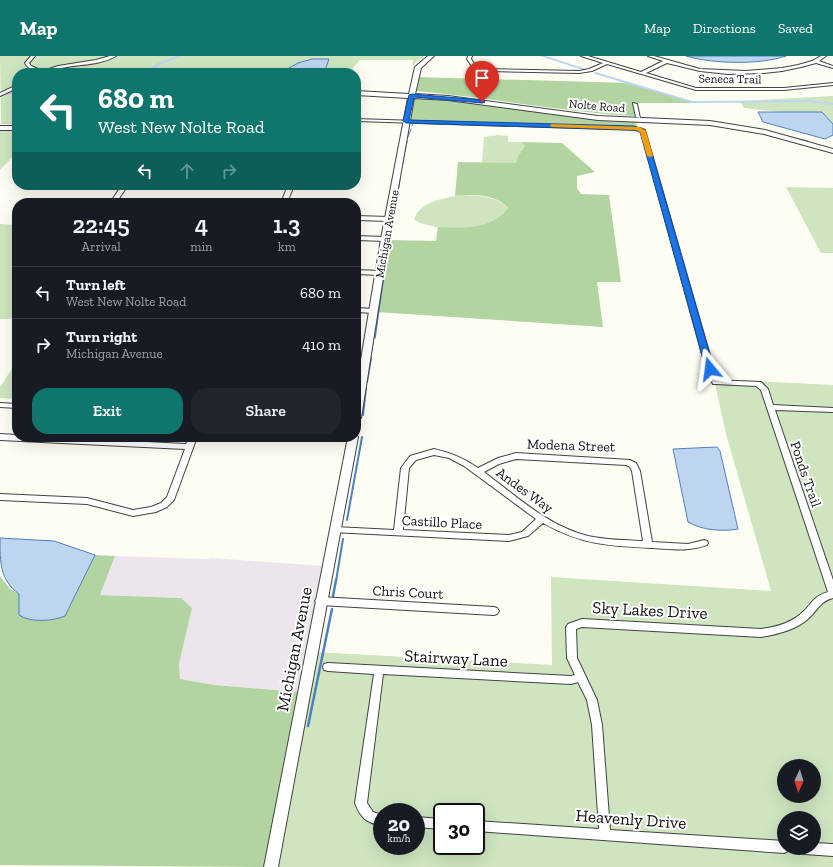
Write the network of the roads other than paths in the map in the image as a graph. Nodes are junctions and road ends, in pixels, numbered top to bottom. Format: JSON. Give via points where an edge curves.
{"nodes":[{"id":1,"x":33,"y":56,"type":"edge"},
{"id":2,"x":114,"y":56,"type":"edge"},
{"id":3,"x":431,"y":56,"type":"edge"},
{"id":4,"x":470,"y":56,"type":"edge"},
{"id":5,"x":583,"y":56,"type":"edge"},
{"id":6,"x":650,"y":56,"type":"edge"},
{"id":7,"x":824,"y":56,"type":"edge"},
{"id":8,"x":667,"y":61,"type":"junction"},
{"id":9,"x":815,"y":62,"type":"junction"},
{"id":10,"x":607,"y":63,"type":"junction"},
{"id":11,"x":833,"y":66,"type":"edge"},
{"id":12,"x":32,"y":68,"type":"edge"},
{"id":13,"x":64,"y":68,"type":"edge"},
{"id":14,"x":642,"y":74,"type":"junction"},
{"id":15,"x":833,"y":84,"type":"edge"},
{"id":16,"x":12,"y":88,"type":"edge"},
{"id":17,"x":361,"y":92,"type":"edge"},
{"id":18,"x":412,"y":94,"type":"junction"},
{"id":19,"x":0,"y":95,"type":"edge"},
{"id":20,"x":635,"y":104,"type":"dead end"},
{"id":21,"x":638,"y":117,"type":"junction"},
{"id":22,"x":361,"y":120,"type":"edge"},
{"id":23,"x":623,"y":120,"type":"junction"},
{"id":24,"x":406,"y":121,"type":"junction"},
{"id":25,"x":12,"y":124,"type":"edge"},
{"id":26,"x":0,"y":125,"type":"edge"},
{"id":27,"x":0,"y":128,"type":"edge"},
{"id":28,"x":12,"y":128,"type":"edge"},
{"id":29,"x":833,"y":148,"type":"edge"},
{"id":30,"x":833,"y":152,"type":"edge"},
{"id":31,"x":361,"y":218,"type":"edge"},
{"id":32,"x":389,"y":219,"type":"junction"},
{"id":33,"x":361,"y":238,"type":"edge"},
{"id":34,"x":385,"y":239,"type":"junction"},
{"id":35,"x":361,"y":272,"type":"edge"},
{"id":36,"x":380,"y":273,"type":"junction"},
{"id":37,"x":361,"y":310,"type":"edge"},
{"id":38,"x":374,"y":311,"type":"junction"},
{"id":39,"x":710,"y":369,"type":"dead end"},
{"id":40,"x":716,"y":382,"type":"dead end"},
{"id":41,"x":361,"y":388,"type":"edge"},
{"id":42,"x":0,"y":405,"type":"edge"},
{"id":43,"x":12,"y":406,"type":"edge"},
{"id":44,"x":770,"y":407,"type":"junction"},
{"id":45,"x":833,"y":410,"type":"edge"},
{"id":46,"x":0,"y":437,"type":"edge"},
{"id":47,"x":12,"y":437,"type":"edge"},
{"id":48,"x":192,"y":442,"type":"edge"},
{"id":49,"x":351,"y":442,"type":"edge"},
{"id":50,"x":478,"y":472,"type":"junction"},
{"id":51,"x":0,"y":497,"type":"edge"},
{"id":52,"x":542,"y":520,"type":"junction"},
{"id":53,"x":335,"y":530,"type":"junction"},
{"id":54,"x":398,"y":533,"type":"junction"},
{"id":55,"x":704,"y":542,"type":"dead end"},
{"id":56,"x":648,"y":545,"type":"junction"},
{"id":57,"x":833,"y":594,"type":"edge"},
{"id":58,"x":320,"y":601,"type":"junction"},
{"id":59,"x":494,"y":611,"type":"dead end"},
{"id":60,"x":328,"y":667,"type":"dead end"},
{"id":61,"x":379,"y":670,"type":"junction"},
{"id":62,"x":582,"y":677,"type":"junction"},
{"id":63,"x":373,"y":819,"type":"edge"},
{"id":64,"x":485,"y":827,"type":"edge"},
{"id":65,"x":605,"y":835,"type":"junction"},
{"id":66,"x":777,"y":847,"type":"edge"},
{"id":67,"x":821,"y":849,"type":"edge"},
{"id":68,"x":833,"y":850,"type":"edge"},
{"id":69,"x":271,"y":867,"type":"edge"}],
"edges":[{"from":1,"to":12,"type":"street","via":[[27,63]]},
{"from":2,"to":13,"type":"street","via":[[98,62]]},
{"from":3,"to":18,"type":"street","name":"Michigan Avenue","via":[[418,67]]},
{"from":4,"to":10,"type":"street","via":[[469,59],[475,66],[489,70],[579,72]]},
{"from":5,"to":10,"type":"street","name":"Seneca Trail"},
{"from":6,"to":8,"type":"street"},
{"from":7,"to":9,"type":"street"},
{"from":8,"to":9,"type":"street","via":[[701,70],[722,72],[778,70]]},
{"from":8,"to":14,"type":"street"},
{"from":9,"to":11,"type":"street"},
{"from":10,"to":14,"type":"street","name":"Seneca Trail"},
{"from":14,"to":15,"type":"street","name":"Seneca Trail","via":[[703,89],[790,89]]},
{"from":16,"to":19,"type":"street"},
{"from":17,"to":18,"type":"street","name":"Nolte Road"},
{"from":18,"to":21,"type":"street","name":"Nolte Road","via":[[454,95],[584,113]]},
{"from":18,"to":23,"type":"street","name":"Nolte Road"},
{"from":18,"to":24,"type":"street","name":"Michigan Avenue"},
{"from":20,"to":21,"type":"street"},
{"from":21,"to":23,"type":"street"},
{"from":21,"to":29,"type":"street","name":"Nolte Road","via":[[729,122],[777,131]]},
{"from":22,"to":24,"type":"street"},
{"from":23,"to":30,"type":"street","name":"Nolte Road","via":[[735,126],[789,138]]},
{"from":24,"to":32,"type":"street","name":"Michigan Avenue"},
{"from":24,"to":39,"type":"street","via":[[634,128],[643,131]]},
{"from":25,"to":26,"type":"street"},
{"from":27,"to":28,"type":"street"},
{"from":31,"to":32,"type":"street"},
{"from":32,"to":34,"type":"street","name":"Michigan Avenue"},
{"from":33,"to":34,"type":"street"},
{"from":34,"to":36,"type":"street","name":"Michigan Avenue"},
{"from":35,"to":36,"type":"street"},
{"from":36,"to":38,"type":"street","name":"Michigan Avenue"},
{"from":37,"to":38,"type":"street"},
{"from":38,"to":41,"type":"street","name":"Michigan Avenue"},
{"from":40,"to":44,"type":"street","name":"Ponds Trail","via":[[758,384],[764,389]]},
{"from":42,"to":43,"type":"street"},
{"from":44,"to":45,"type":"street"},
{"from":44,"to":57,"type":"street","name":"Ponds Trail"},
{"from":46,"to":47,"type":"street"},
{"from":48,"to":51,"type":"street","via":[[171,498],[153,510],[133,513],[87,501]]},
{"from":49,"to":53,"type":"street","name":"Michigan Avenue"},
{"from":50,"to":52,"type":"street","name":"Andes Way"},
{"from":50,"to":54,"type":"street","name":"Andes Way","via":[[445,454],[430,452],[413,458],[405,468]]},
{"from":50,"to":56,"type":"street","name":"Modena Street","via":[[505,457],[516,456],[627,462],[633,465],[636,471]]},
{"from":52,"to":54,"type":"street","name":"Castillo Place","via":[[525,534],[509,538]]},
{"from":52,"to":56,"type":"street","name":"Andes Way","via":[[588,540]]},
{"from":53,"to":54,"type":"street","name":"Castillo Place"},
{"from":53,"to":58,"type":"street","name":"Michigan Avenue"},
{"from":55,"to":56,"type":"street","name":"Andes Way","via":[[688,547]]},
{"from":57,"to":62,"type":"street","name":"Sky Lakes Drive","via":[[823,596],[803,618],[790,626],[761,633],[582,622],[575,624],[571,627],[572,658]]},
{"from":58,"to":59,"type":"street","name":"Chris Court"},
{"from":58,"to":69,"type":"street","name":"Michigan Avenue"},
{"from":60,"to":61,"type":"street","name":"Stairway Lane"},
{"from":61,"to":62,"type":"street","name":"Stairway Lane","via":[[570,680]]},
{"from":61,"to":63,"type":"street","via":[[361,803],[364,813]]},
{"from":62,"to":65,"type":"street","name":"Sky Lakes Drive","via":[[592,700],[597,725]]},
{"from":64,"to":65,"type":"street","name":"Heavenly Drive"},
{"from":65,"to":66,"type":"street","name":"Heavenly Drive"},
{"from":67,"to":68,"type":"street"}]}
